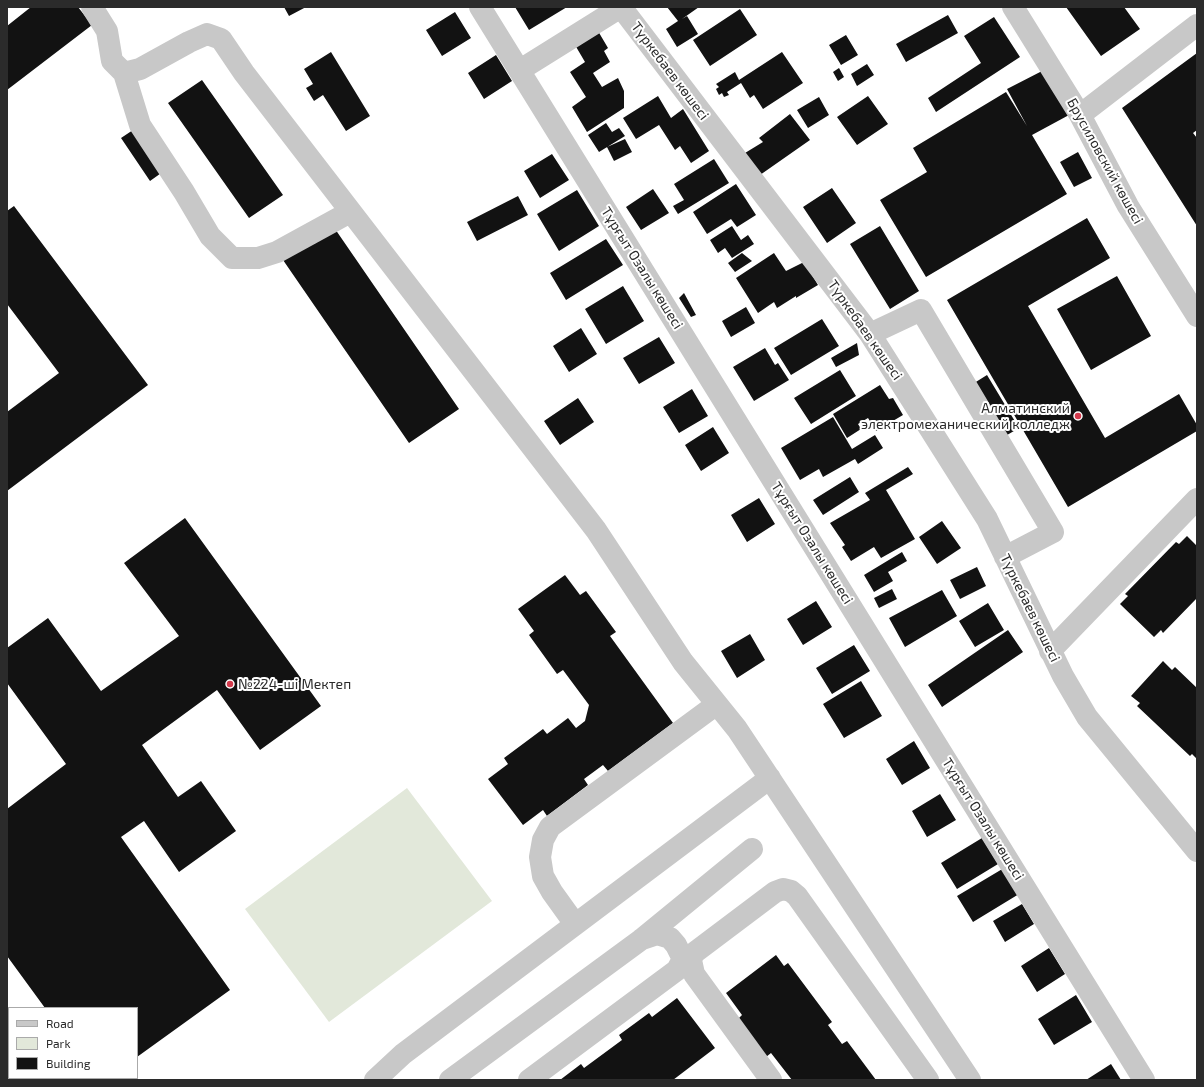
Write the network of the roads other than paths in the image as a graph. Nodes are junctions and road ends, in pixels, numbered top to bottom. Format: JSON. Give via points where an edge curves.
{"nodes":[{"id":1,"x":92,"y":7,"type":"edge"},
{"id":2,"x":480,"y":7,"type":"edge"},
{"id":3,"x":621,"y":7,"type":"edge"},
{"id":4,"x":1013,"y":7,"type":"edge"},
{"id":5,"x":1197,"y":24,"type":"edge"},
{"id":6,"x":520,"y":70,"type":"junction"},
{"id":7,"x":124,"y":73,"type":"junction"},
{"id":8,"x":1080,"y":115,"type":"junction"},
{"id":9,"x":350,"y":212,"type":"junction"},
{"id":10,"x":1197,"y":316,"type":"edge"},
{"id":11,"x":870,"y":334,"type":"junction"},
{"id":12,"x":1197,"y":499,"type":"edge"},
{"id":13,"x":1005,"y":557,"type":"junction"},
{"id":14,"x":1050,"y":651,"type":"junction"},
{"id":15,"x":717,"y":704,"type":"junction"},
{"id":16,"x":770,"y":778,"type":"junction"},
{"id":17,"x":752,"y":849,"type":"dead end"},
{"id":18,"x":1197,"y":851,"type":"edge"},
{"id":19,"x":575,"y":924,"type":"junction"},
{"id":20,"x":642,"y":938,"type":"junction"},
{"id":21,"x":375,"y":1080,"type":"edge"},
{"id":22,"x":450,"y":1080,"type":"edge"},
{"id":23,"x":529,"y":1080,"type":"edge"},
{"id":24,"x":771,"y":1080,"type":"edge"},
{"id":25,"x":928,"y":1080,"type":"edge"},
{"id":26,"x":970,"y":1080,"type":"edge"},
{"id":27,"x":1144,"y":1080,"type":"edge"}],
"edges":[{"from":1,"to":7,"type":"street","via":[[106,31],[112,61]]},
{"from":2,"to":6,"type":"street","name":"Тұрғыт Озалы көшесі"},
{"from":3,"to":6,"type":"street"},
{"from":3,"to":11,"type":"street","name":"Түркебаев көшесі"},
{"from":4,"to":8,"type":"street","name":"Брусиловский көшесі"},
{"from":5,"to":8,"type":"street"},
{"from":6,"to":27,"type":"street","name":"Тұрғыт Озалы көшесі"},
{"from":7,"to":9,"type":"street","via":[[140,70],[207,34],[221,39]]},
{"from":7,"to":9,"type":"street","via":[[140,125],[210,236],[232,258],[258,258],[277,252]]},
{"from":8,"to":10,"type":"street","name":"Брусиловский көшесі","via":[[1128,206]]},
{"from":9,"to":15,"type":"street","via":[[596,530],[682,662]]},
{"from":11,"to":13,"type":"street","name":"Түркебаев көшесі","via":[[987,519]]},
{"from":11,"to":13,"type":"street","via":[[921,310],[1052,532]]},
{"from":12,"to":14,"type":"street"},
{"from":13,"to":14,"type":"street","name":"Түркебаев көшесі"},
{"from":14,"to":18,"type":"street","name":"Түркебаев көшесі","via":[[1087,716]]},
{"from":15,"to":16,"type":"street"},
{"from":15,"to":19,"type":"street","via":[[550,827],[542,840],[540,857],[543,876]]},
{"from":16,"to":19,"type":"street"},
{"from":16,"to":26,"type":"street"},
{"from":17,"to":20,"type":"street"},
{"from":19,"to":21,"type":"street","via":[[403,1054]]},
{"from":20,"to":22,"type":"street"},
{"from":20,"to":23,"type":"street","via":[[657,934],[670,938],[683,959],[677,970]]},
{"from":24,"to":25,"type":"street","via":[[694,974],[691,960],[694,953],[774,892],[784,889],[797,896]]}]}
